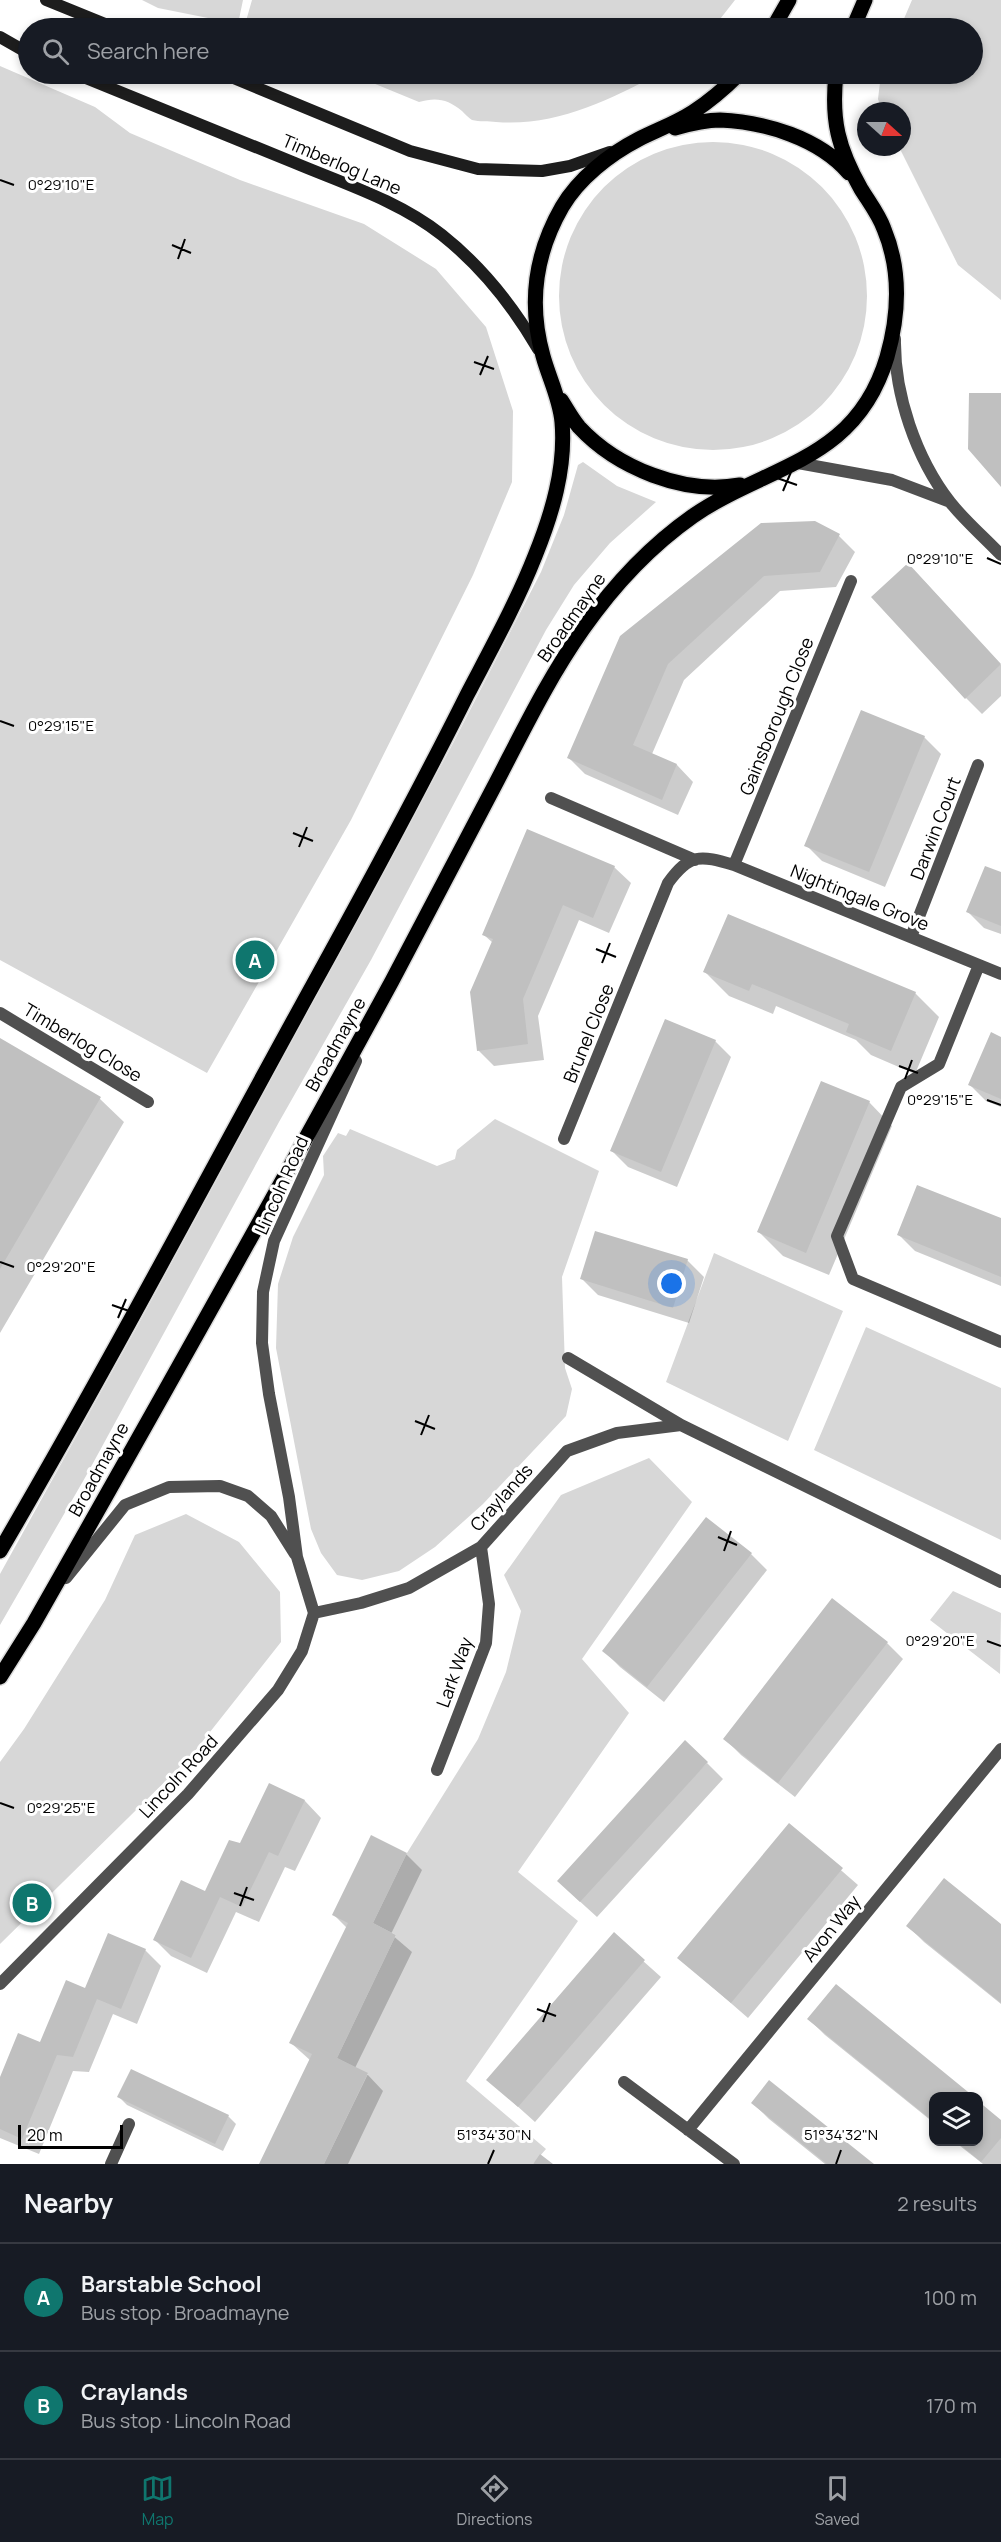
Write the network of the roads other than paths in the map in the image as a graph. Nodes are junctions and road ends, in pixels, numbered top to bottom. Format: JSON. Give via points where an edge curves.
{"nodes":[{"id":1,"x":46,"y":0,"type":"edge"},
{"id":2,"x":789,"y":0,"type":"edge"},
{"id":3,"x":865,"y":0,"type":"edge"},
{"id":4,"x":90,"y":18,"type":"edge"},
{"id":5,"x":779,"y":18,"type":"edge"},
{"id":6,"x":857,"y":18,"type":"edge"},
{"id":7,"x":0,"y":37,"type":"edge"},
{"id":8,"x":18,"y":47,"type":"edge"},
{"id":9,"x":101,"y":84,"type":"edge"},
{"id":10,"x":248,"y":84,"type":"edge"},
{"id":11,"x":729,"y":84,"type":"edge"},
{"id":12,"x":835,"y":84,"type":"edge"},
{"id":13,"x":657,"y":132,"type":"junction"},
{"id":14,"x":640,"y":138,"type":"junction"},
{"id":15,"x":859,"y":185,"type":"junction"},
{"id":16,"x":896,"y":317,"type":"junction"},
{"id":17,"x":543,"y":358,"type":"junction"},
{"id":18,"x":555,"y":389,"type":"junction"},
{"id":19,"x":798,"y":463,"type":"junction"},
{"id":20,"x":758,"y":482,"type":"junction"},
{"id":21,"x":951,"y":502,"type":"junction"},
{"id":22,"x":1001,"y":555,"type":"edge"},
{"id":23,"x":851,"y":581,"type":"dead end"},
{"id":24,"x":978,"y":765,"type":"dead end"},
{"id":25,"x":551,"y":798,"type":"dead end"},
{"id":26,"x":700,"y":859,"type":"junction"},
{"id":27,"x":734,"y":865,"type":"junction"},
{"id":28,"x":911,"y":937,"type":"junction"},
{"id":29,"x":979,"y":965,"type":"junction"},
{"id":30,"x":1001,"y":974,"type":"edge"},
{"id":31,"x":392,"y":981,"type":"junction"},
{"id":32,"x":0,"y":1013,"type":"edge"},
{"id":33,"x":148,"y":1102,"type":"dead end"},
{"id":34,"x":564,"y":1139,"type":"dead end"},
{"id":35,"x":1001,"y":1341,"type":"edge"},
{"id":36,"x":568,"y":1358,"type":"dead end"},
{"id":37,"x":681,"y":1425,"type":"junction"},
{"id":38,"x":481,"y":1546,"type":"junction"},
{"id":39,"x":0,"y":1551,"type":"edge"},
{"id":40,"x":297,"y":1557,"type":"junction"},
{"id":41,"x":1001,"y":1582,"type":"edge"},
{"id":42,"x":314,"y":1613,"type":"junction"},
{"id":43,"x":34,"y":1623,"type":"junction"},
{"id":44,"x":0,"y":1677,"type":"edge"},
{"id":45,"x":1001,"y":1749,"type":"edge"},
{"id":46,"x":437,"y":1770,"type":"dead end"},
{"id":47,"x":0,"y":1984,"type":"edge"},
{"id":48,"x":624,"y":2082,"type":"dead end"},
{"id":49,"x":129,"y":2124,"type":"dead end"},
{"id":50,"x":688,"y":2130,"type":"junction"},
{"id":51,"x":111,"y":2164,"type":"edge"},
{"id":52,"x":734,"y":2164,"type":"edge"}],
"edges":[{"from":1,"to":4,"type":"main road"},
{"from":2,"to":5,"type":"main road"},
{"from":3,"to":6,"type":"main road"},
{"from":7,"to":8,"type":"main road"},
{"from":9,"to":17,"type":"main road","name":"Timberlog Lane","via":[[368,193],[418,218],[484,274],[528,331]]},
{"from":10,"to":14,"type":"main road","via":[[410,151],[478,169],[542,171],[570,166]]},
{"from":11,"to":13,"type":"main road","name":"Broadmayne","via":[[692,113]]},
{"from":12,"to":15,"type":"main road","name":"Broadmayne","via":[[834,123],[839,144]]},
{"from":13,"to":14,"type":"main road","name":"Broadmayne"},
{"from":13,"to":15,"type":"main road","name":"Broadmayne","via":[[718,120],[775,130],[841,163]]},
{"from":14,"to":17,"type":"main road","name":"Broadmayne","via":[[586,177],[564,204],[544,244],[534,300]]},
{"from":15,"to":16,"type":"main road","name":"Broadmayne","via":[[883,226],[891,252],[897,279]]},
{"from":16,"to":19,"type":"main road","name":"Broadmayne","via":[[886,360],[869,398],[826,446]]},
{"from":16,"to":21,"type":"street","via":[[901,396],[924,457]]},
{"from":17,"to":18,"type":"main road","name":"Broadmayne"},
{"from":18,"to":20,"type":"main road","name":"Broadmayne","via":[[578,426],[626,463],[699,486],[730,487]]},
{"from":18,"to":39,"type":"main road","name":"Broadmayne","via":[[562,416],[561,468],[540,543],[514,605],[373,876]]},
{"from":19,"to":20,"type":"main road","name":"Broadmayne"},
{"from":19,"to":21,"type":"street","via":[[892,480]]},
{"from":20,"to":31,"type":"main road","name":"Broadmayne","via":[[694,515],[656,544],[593,614],[559,665]]},
{"from":21,"to":22,"type":"street"},
{"from":23,"to":27,"type":"street","name":"Gainsborough Close"},
{"from":24,"to":28,"type":"street","name":"Darwin Court"},
{"from":25,"to":26,"type":"street","name":"Nightingale Grove"},
{"from":26,"to":27,"type":"street","name":"Nightingale Grove"},
{"from":26,"to":34,"type":"street","name":"Brunel Close","via":[[681,865],[668,883]]},
{"from":27,"to":28,"type":"street","name":"Nightingale Grove"},
{"from":28,"to":29,"type":"street","name":"Nightingale Grove"},
{"from":29,"to":30,"type":"street","name":"Nightingale Grove"},
{"from":29,"to":35,"type":"street","via":[[939,1064],[901,1087],[837,1236],[852,1279]]},
{"from":31,"to":40,"type":"street","name":"Lincoln Road","via":[[274,1241],[263,1292],[262,1343]]},
{"from":31,"to":43,"type":"main road","name":"Broadmayne"},
{"from":32,"to":33,"type":"street","name":"Timberlog Close"},
{"from":36,"to":37,"type":"street"},
{"from":37,"to":38,"type":"street","name":"Craylands","via":[[617,1433],[567,1451]]},
{"from":37,"to":41,"type":"street"},
{"from":38,"to":42,"type":"street","name":"Craylands","via":[[409,1588]]},
{"from":38,"to":46,"type":"street","name":"Lark Way","via":[[489,1604],[486,1643]]},
{"from":40,"to":42,"type":"street","name":"Lincoln Road"},
{"from":40,"to":43,"type":"street","name":"Lincoln Road","via":[[271,1516],[248,1496],[220,1486],[170,1487],[125,1505]]},
{"from":42,"to":47,"type":"street","name":"Lincoln Road","via":[[302,1651],[278,1690],[234,1742],[188,1794]]},
{"from":43,"to":44,"type":"main road","name":"Broadmayne"},
{"from":45,"to":50,"type":"street","name":"Avon Way"},
{"from":48,"to":50,"type":"street"},
{"from":49,"to":51,"type":"street"},
{"from":50,"to":52,"type":"street"}]}
